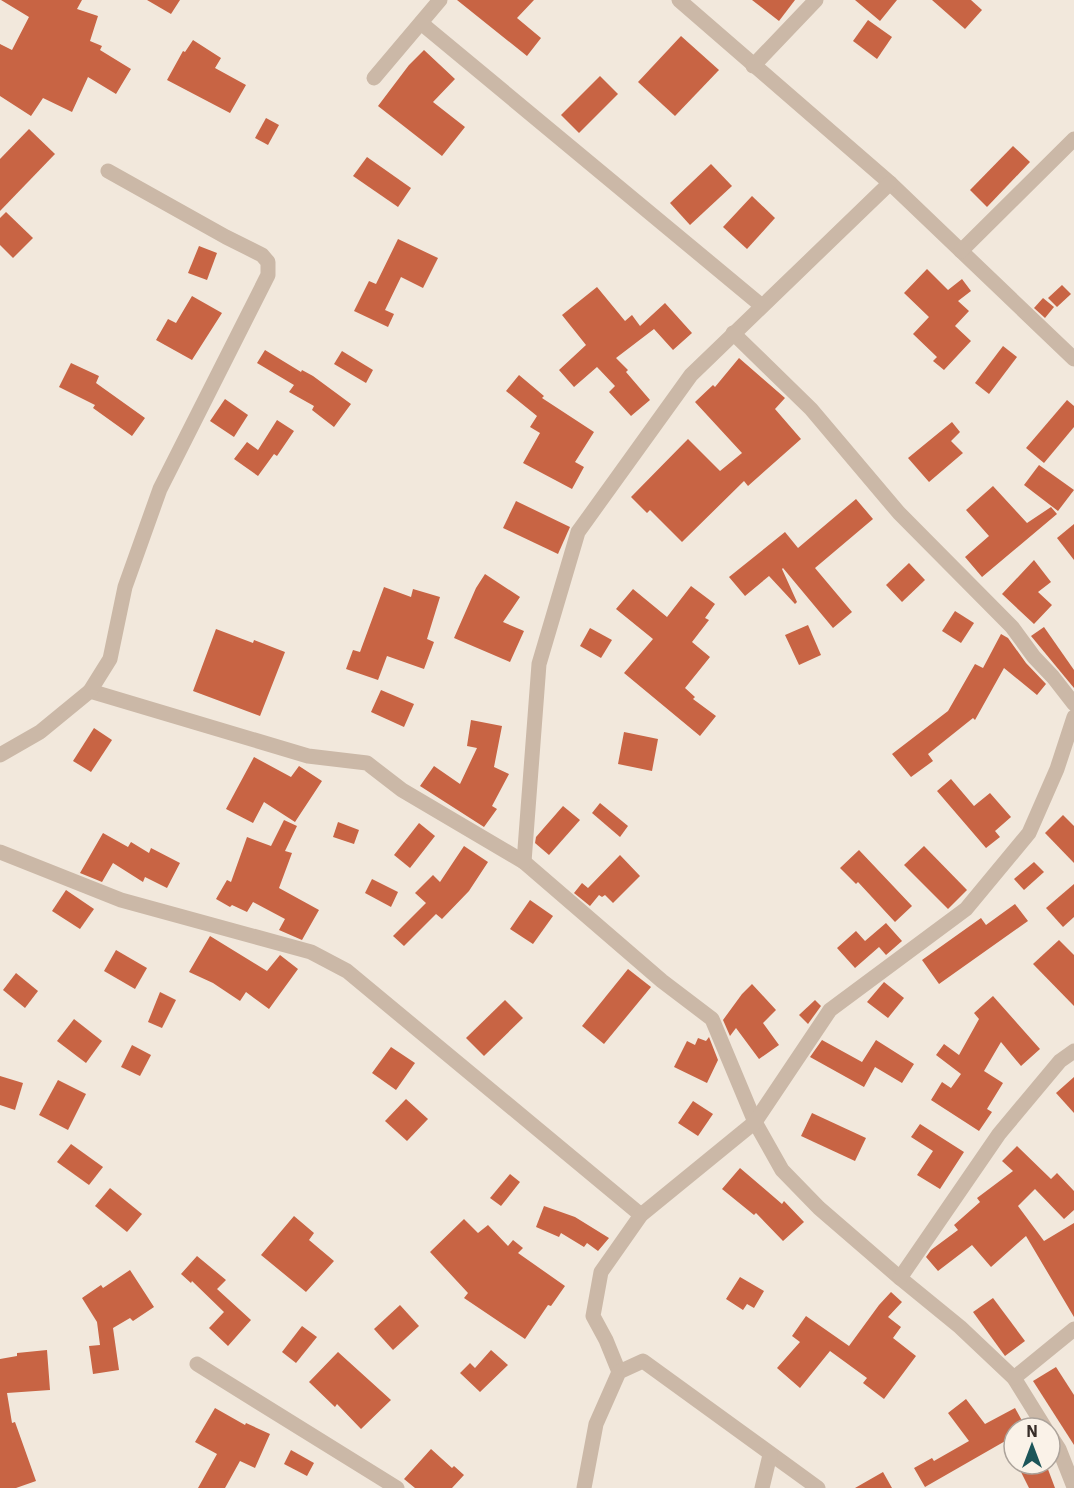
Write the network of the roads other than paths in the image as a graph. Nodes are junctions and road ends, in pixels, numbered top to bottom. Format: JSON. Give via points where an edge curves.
{"nodes":[{"id":1,"x":440,"y":0,"type":"edge"},
{"id":2,"x":679,"y":0,"type":"edge"},
{"id":3,"x":816,"y":0,"type":"edge"},
{"id":4,"x":421,"y":23,"type":"junction"},
{"id":5,"x":753,"y":66,"type":"junction"},
{"id":6,"x":374,"y":78,"type":"dead end"},
{"id":7,"x":1074,"y":140,"type":"edge"},
{"id":8,"x":108,"y":171,"type":"dead end"},
{"id":9,"x":890,"y":183,"type":"junction"},
{"id":10,"x":961,"y":251,"type":"junction"},
{"id":11,"x":762,"y":306,"type":"junction"},
{"id":12,"x":733,"y":333,"type":"junction"},
{"id":13,"x":1074,"y":359,"type":"edge"},
{"id":14,"x":90,"y":691,"type":"junction"},
{"id":15,"x":1074,"y":704,"type":"edge"},
{"id":16,"x":1074,"y":717,"type":"edge"},
{"id":17,"x":0,"y":755,"type":"edge"},
{"id":18,"x":0,"y":852,"type":"edge"},
{"id":19,"x":524,"y":862,"type":"junction"},
{"id":20,"x":1074,"y":1051,"type":"edge"},
{"id":21,"x":755,"y":1122,"type":"junction"},
{"id":22,"x":640,"y":1215,"type":"junction"},
{"id":23,"x":900,"y":1278,"type":"junction"},
{"id":24,"x":1074,"y":1329,"type":"edge"},
{"id":25,"x":197,"y":1364,"type":"dead end"},
{"id":26,"x":619,"y":1372,"type":"junction"},
{"id":27,"x":1014,"y":1378,"type":"junction"},
{"id":28,"x":1038,"y":1416,"type":"edge"},
{"id":29,"x":770,"y":1455,"type":"junction"},
{"id":30,"x":1062,"y":1457,"type":"edge"},
{"id":31,"x":1074,"y":1487,"type":"edge"},
{"id":32,"x":397,"y":1488,"type":"edge"},
{"id":33,"x":584,"y":1488,"type":"edge"},
{"id":34,"x":762,"y":1488,"type":"edge"},
{"id":35,"x":818,"y":1488,"type":"edge"}],
"edges":[{"from":1,"to":4,"type":"street"},
{"from":2,"to":5,"type":"street"},
{"from":3,"to":5,"type":"street"},
{"from":4,"to":6,"type":"street"},
{"from":4,"to":11,"type":"street"},
{"from":5,"to":9,"type":"street"},
{"from":7,"to":10,"type":"street"},
{"from":8,"to":14,"type":"street","via":[[262,255],[268,262],[268,275],[160,489],[125,587],[110,659]]},
{"from":9,"to":10,"type":"street"},
{"from":9,"to":11,"type":"street"},
{"from":10,"to":13,"type":"street"},
{"from":11,"to":12,"type":"street"},
{"from":12,"to":15,"type":"street","via":[[811,409],[899,513],[1012,627]]},
{"from":12,"to":19,"type":"street","via":[[691,375],[578,532],[539,664]]},
{"from":14,"to":17,"type":"street","via":[[40,732]]},
{"from":14,"to":19,"type":"street","via":[[308,756],[367,763],[402,790]]},
{"from":16,"to":21,"type":"street","via":[[1057,769],[1029,832],[966,909],[831,1010]]},
{"from":18,"to":22,"type":"street","via":[[121,900],[311,952],[347,971]]},
{"from":19,"to":21,"type":"street","via":[[712,1020]]},
{"from":20,"to":23,"type":"street","via":[[1060,1061],[999,1134]]},
{"from":21,"to":22,"type":"street"},
{"from":21,"to":23,"type":"street","via":[[782,1170],[819,1208]]},
{"from":22,"to":26,"type":"street","via":[[601,1272],[594,1316]]},
{"from":23,"to":27,"type":"street"},
{"from":24,"to":27,"type":"street"},
{"from":25,"to":32,"type":"street"},
{"from":26,"to":29,"type":"street","via":[[644,1361]]},
{"from":26,"to":33,"type":"street","via":[[596,1424]]},
{"from":27,"to":28,"type":"street"},
{"from":29,"to":34,"type":"street"},
{"from":29,"to":35,"type":"street"},
{"from":30,"to":31,"type":"street"}]}
